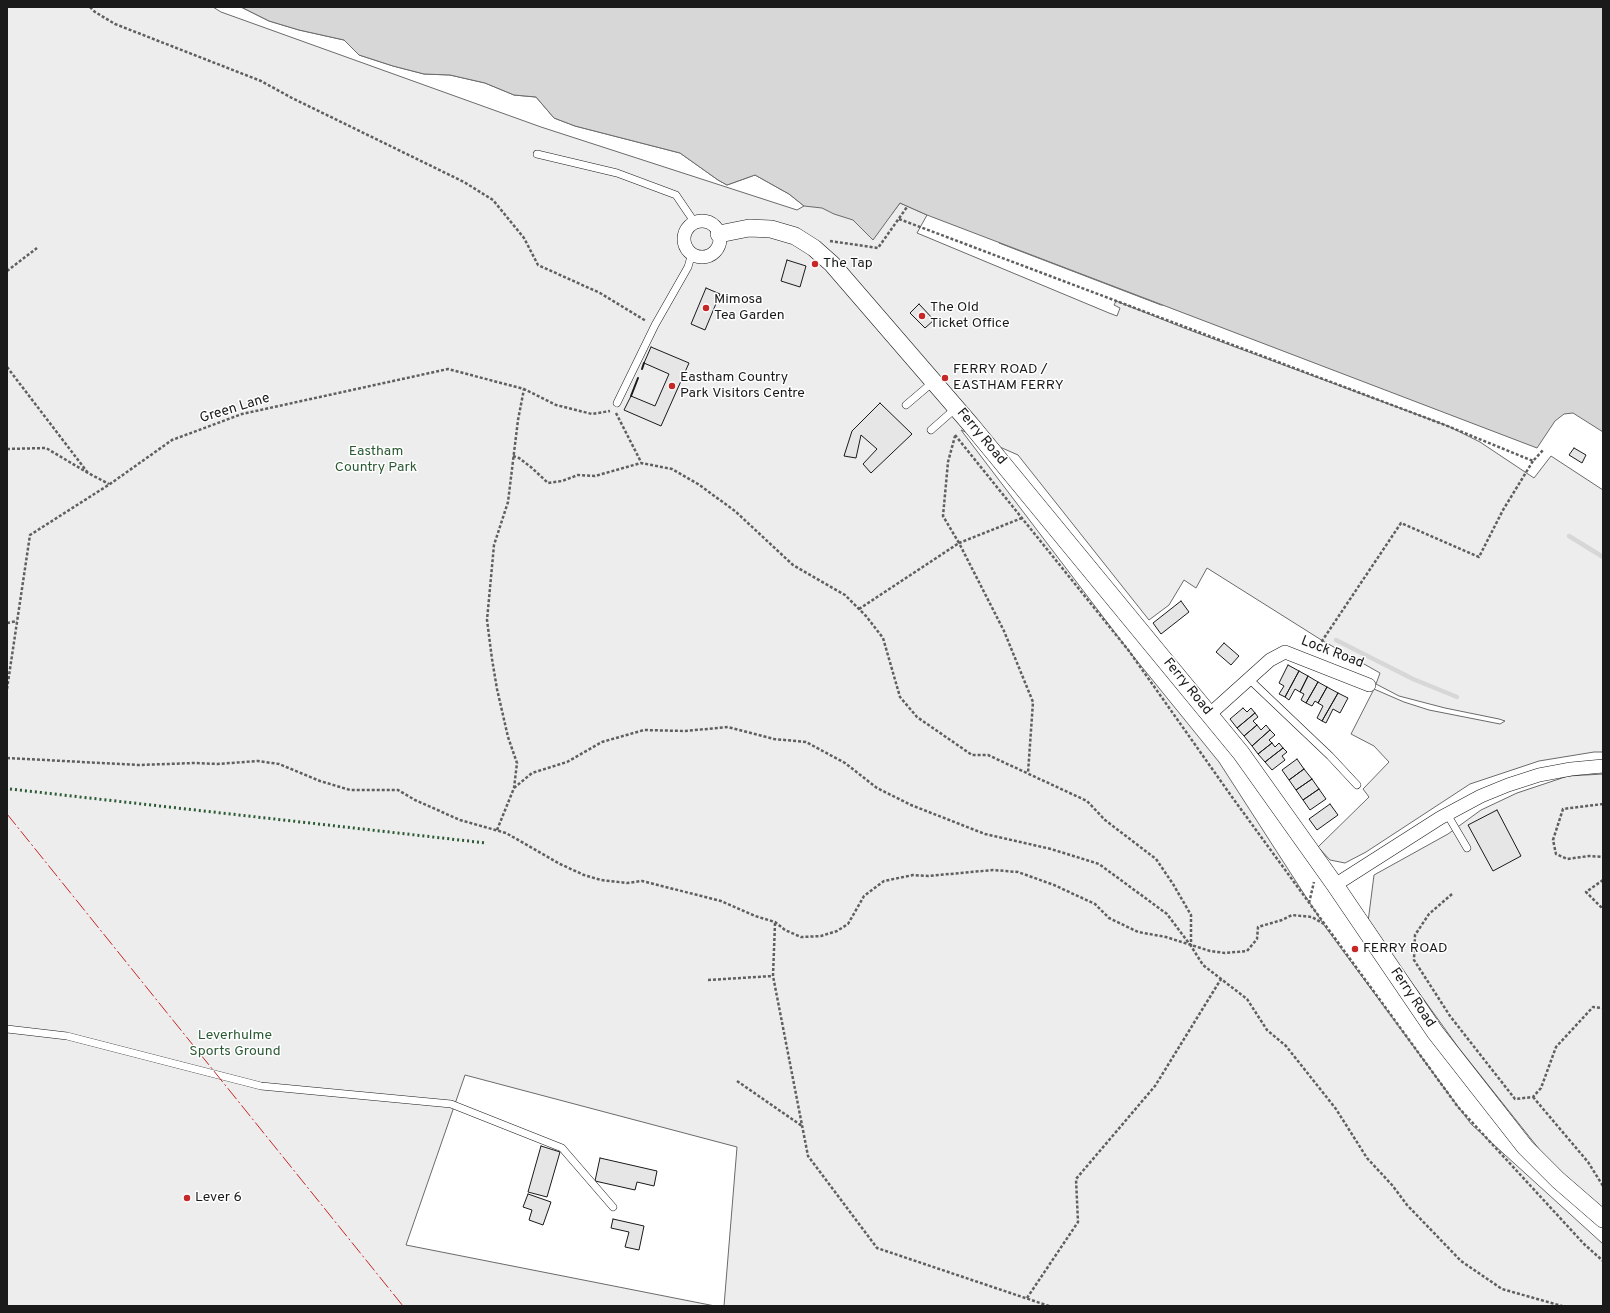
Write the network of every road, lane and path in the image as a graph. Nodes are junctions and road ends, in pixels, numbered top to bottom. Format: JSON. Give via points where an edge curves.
{"nodes":[{"id":1,"x":90,"y":7,"type":"edge"},
{"id":2,"x":537,"y":154,"type":"dead end"},
{"id":3,"x":907,"y":206,"type":"dead end"},
{"id":4,"x":899,"y":219,"type":"junction"},
{"id":5,"x":695,"y":223,"type":"junction"},
{"id":6,"x":719,"y":234,"type":"junction"},
{"id":7,"x":823,"y":240,"type":"dead end"},
{"id":8,"x":37,"y":248,"type":"dead end"},
{"id":9,"x":692,"y":253,"type":"junction"},
{"id":10,"x":7,"y":271,"type":"edge"},
{"id":11,"x":638,"y":316,"type":"dead end"},
{"id":12,"x":7,"y":367,"type":"edge"},
{"id":13,"x":934,"y":381,"type":"junction"},
{"id":14,"x":524,"y":389,"type":"junction"},
{"id":15,"x":617,"y":403,"type":"junction"},
{"id":16,"x":906,"y":405,"type":"dead end"},
{"id":17,"x":956,"y":408,"type":"junction"},
{"id":18,"x":931,"y":430,"type":"dead end"},
{"id":19,"x":7,"y":449,"type":"edge"},
{"id":20,"x":1544,"y":449,"type":"dead end"},
{"id":21,"x":513,"y":456,"type":"junction"},
{"id":22,"x":1533,"y":461,"type":"junction"},
{"id":23,"x":641,"y":463,"type":"junction"},
{"id":24,"x":88,"y":473,"type":"junction"},
{"id":25,"x":110,"y":484,"type":"junction"},
{"id":26,"x":1022,"y":518,"type":"junction"},
{"id":27,"x":959,"y":544,"type":"junction"},
{"id":28,"x":859,"y":609,"type":"junction"},
{"id":29,"x":17,"y":621,"type":"junction"},
{"id":30,"x":7,"y":623,"type":"edge"},
{"id":31,"x":1309,"y":661,"type":"junction"},
{"id":32,"x":1249,"y":679,"type":"junction"},
{"id":33,"x":1368,"y":684,"type":"dead end"},
{"id":34,"x":7,"y":688,"type":"edge"},
{"id":35,"x":1210,"y":714,"type":"junction"},
{"id":36,"x":7,"y":758,"type":"edge"},
{"id":37,"x":1603,"y":766,"type":"edge"},
{"id":38,"x":1028,"y":773,"type":"junction"},
{"id":39,"x":1357,"y":785,"type":"dead end"},
{"id":40,"x":514,"y":788,"type":"junction"},
{"id":41,"x":1603,"y":804,"type":"edge"},
{"id":42,"x":1447,"y":814,"type":"junction"},
{"id":43,"x":497,"y":830,"type":"junction"},
{"id":44,"x":1467,"y":848,"type":"dead end"},
{"id":45,"x":1603,"y":858,"type":"edge"},
{"id":46,"x":1603,"y":880,"type":"edge"},
{"id":47,"x":1335,"y":885,"type":"junction"},
{"id":48,"x":1452,"y":894,"type":"dead end"},
{"id":49,"x":1603,"y":909,"type":"edge"},
{"id":50,"x":775,"y":922,"type":"junction"},
{"id":51,"x":1324,"y":924,"type":"junction"},
{"id":52,"x":1191,"y":946,"type":"junction"},
{"id":53,"x":773,"y":976,"type":"junction"},
{"id":54,"x":708,"y":980,"type":"dead end"},
{"id":55,"x":1221,"y":980,"type":"junction"},
{"id":56,"x":1603,"y":1008,"type":"edge"},
{"id":57,"x":7,"y":1029,"type":"edge"},
{"id":58,"x":737,"y":1081,"type":"dead end"},
{"id":59,"x":1533,"y":1097,"type":"junction"},
{"id":60,"x":802,"y":1126,"type":"junction"},
{"id":61,"x":1603,"y":1186,"type":"edge"},
{"id":62,"x":613,"y":1207,"type":"dead end"},
{"id":63,"x":1603,"y":1219,"type":"edge"},
{"id":64,"x":1603,"y":1261,"type":"edge"},
{"id":65,"x":1027,"y":1298,"type":"junction"},
{"id":66,"x":1050,"y":1306,"type":"edge"},
{"id":67,"x":1562,"y":1306,"type":"edge"}],
"edges":[{"from":1,"to":11,"type":"path","via":[[115,24],[261,81],[464,182],[493,200],[524,238],[538,265],[600,293]]},
{"from":2,"to":5,"type":"lane","via":[[617,173],[676,195]]},
{"from":3,"to":4,"type":"path"},
{"from":4,"to":7,"type":"path","via":[[878,248]]},
{"from":4,"to":22,"type":"path","via":[[1445,425]]},
{"from":5,"to":6,"type":"street","via":[[712,224]]},
{"from":5,"to":9,"type":"street","via":[[687,230],[684,240]]},
{"from":6,"to":9,"type":"street","via":[[719,244],[712,253],[702,256]]},
{"from":6,"to":13,"type":"street","name":"Ferry Road","via":[[749,228],[771,229],[795,236],[814,248],[832,264]]},
{"from":8,"to":10,"type":"path"},
{"from":9,"to":15,"type":"lane","via":[[688,267],[655,325]]},
{"from":12,"to":24,"type":"path"},
{"from":13,"to":16,"type":"lane"},
{"from":13,"to":17,"type":"street","name":"Ferry Road"},
{"from":14,"to":15,"type":"path","name":"Green Lane","via":[[556,406],[592,414],[611,411]]},
{"from":14,"to":21,"type":"path"},
{"from":14,"to":25,"type":"path","name":"Green Lane","via":[[448,369],[242,414],[172,440]]},
{"from":15,"to":23,"type":"path","via":[[616,415]]},
{"from":17,"to":18,"type":"lane"},
{"from":17,"to":35,"type":"street","name":"Ferry Road"},
{"from":19,"to":24,"type":"path","via":[[46,448]]},
{"from":20,"to":22,"type":"path"},
{"from":21,"to":23,"type":"path","via":[[532,468],[548,483],[578,475],[595,476]]},
{"from":21,"to":40,"type":"path","via":[[508,502],[494,545],[487,620],[497,689],[517,763]]},
{"from":22,"to":31,"type":"path","via":[[1503,510],[1479,557],[1401,523]]},
{"from":23,"to":28,"type":"path","via":[[672,469],[698,484],[735,511],[793,565],[845,594]]},
{"from":24,"to":25,"type":"path"},
{"from":25,"to":29,"type":"path","name":"Green Lane","via":[[30,535]]},
{"from":26,"to":27,"type":"path"},
{"from":26,"to":27,"type":"path","via":[[955,436],[948,462],[943,516]]},
{"from":26,"to":51,"type":"path","via":[[1129,651]]},
{"from":27,"to":28,"type":"path"},
{"from":27,"to":38,"type":"path","via":[[1004,631],[1033,702]]},
{"from":28,"to":38,"type":"path","via":[[883,638],[900,697],[917,717],[972,755],[988,755]]},
{"from":29,"to":30,"type":"path"},
{"from":29,"to":34,"type":"path","name":"Green Lane"},
{"from":31,"to":32,"type":"street","name":"Lock Road","via":[[1286,652],[1270,660]]},
{"from":31,"to":33,"type":"street","name":"Lock Road"},
{"from":32,"to":35,"type":"street","name":"Lock Road"},
{"from":32,"to":39,"type":"lane"},
{"from":35,"to":47,"type":"street","name":"Ferry Road","via":[[1241,753]]},
{"from":36,"to":43,"type":"path","via":[[139,765],[258,761],[279,764],[345,789],[398,790],[460,820]]},
{"from":37,"to":42,"type":"street","via":[[1563,770],[1514,783],[1481,796]]},
{"from":38,"to":52,"type":"path","via":[[1087,801],[1105,820],[1156,859],[1191,915]]},
{"from":40,"to":43,"type":"path"},
{"from":40,"to":52,"type":"path","via":[[532,774],[567,762],[602,742],[644,730],[685,731],[728,727],[774,739],[806,742],[845,763],[877,788],[911,805],[985,834],[1051,849],[1099,864],[1167,914]]},
{"from":41,"to":45,"type":"path","via":[[1563,809],[1553,840],[1556,854],[1567,859],[1589,856]]},
{"from":42,"to":44,"type":"lane"},
{"from":42,"to":47,"type":"street"},
{"from":43,"to":50,"type":"path","via":[[566,866],[601,880],[642,882],[687,892],[721,901]]},
{"from":46,"to":49,"type":"path","via":[[1586,892]]},
{"from":47,"to":63,"type":"street","name":"Ferry Road","via":[[1435,1032],[1525,1147]]},
{"from":48,"to":59,"type":"path","via":[[1429,914],[1416,935],[1414,960],[1450,1016],[1515,1099]]},
{"from":50,"to":52,"type":"path","via":[[801,938],[821,936],[848,924],[864,896],[884,881],[913,875],[993,870],[1018,872],[1054,885],[1095,904],[1109,918],[1138,932],[1166,937]]},
{"from":50,"to":53,"type":"path"},
{"from":51,"to":52,"type":"path","via":[[1312,917],[1292,915],[1258,928],[1257,939],[1247,951],[1218,952]]},
{"from":51,"to":64,"type":"path","via":[[1458,1107],[1584,1244]]},
{"from":52,"to":55,"type":"path","via":[[1203,965]]},
{"from":53,"to":54,"type":"path"},
{"from":53,"to":60,"type":"path"},
{"from":55,"to":65,"type":"path","via":[[1155,1086],[1076,1179],[1078,1222]]},
{"from":55,"to":67,"type":"path","via":[[1247,999],[1267,1030],[1286,1046],[1336,1109],[1367,1158],[1461,1262],[1502,1289]]},
{"from":56,"to":59,"type":"path","via":[[1593,1007],[1556,1047],[1541,1088]]},
{"from":57,"to":62,"type":"lane","via":[[67,1036],[261,1086],[451,1104],[562,1148]]},
{"from":58,"to":60,"type":"path"},
{"from":59,"to":61,"type":"path","via":[[1588,1162]]},
{"from":60,"to":65,"type":"path","via":[[808,1156],[877,1248]]},
{"from":65,"to":66,"type":"path"}]}
